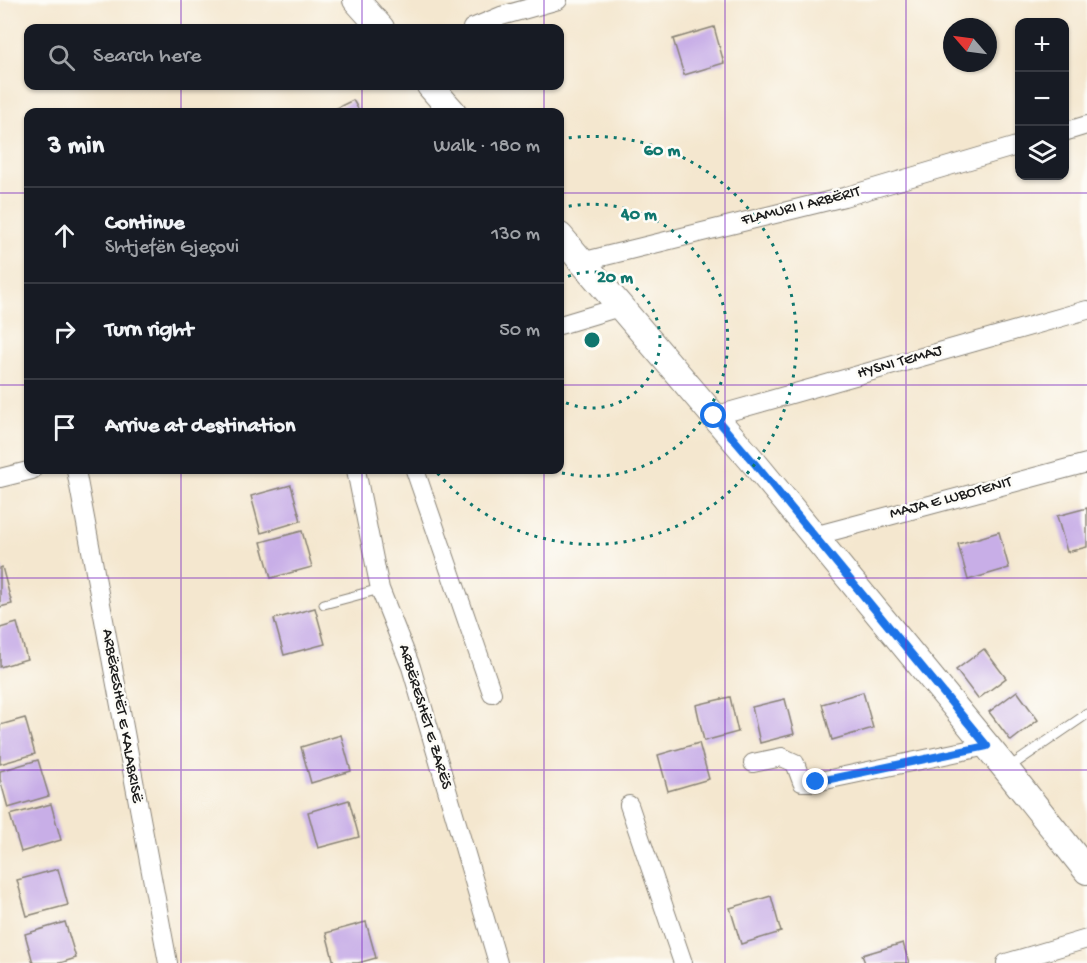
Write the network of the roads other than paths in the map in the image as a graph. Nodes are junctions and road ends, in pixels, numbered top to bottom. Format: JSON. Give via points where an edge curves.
{"nodes":[{"id":1,"x":356,"y":0,"type":"edge"},
{"id":2,"x":558,"y":0,"type":"edge"},
{"id":3,"x":377,"y":24,"type":"edge"},
{"id":4,"x":482,"y":24,"type":"edge"},
{"id":5,"x":434,"y":90,"type":"edge"},
{"id":6,"x":449,"y":108,"type":"edge"},
{"id":7,"x":1087,"y":125,"type":"edge"},
{"id":8,"x":1069,"y":131,"type":"edge"},
{"id":9,"x":1015,"y":146,"type":"edge"},
{"id":10,"x":564,"y":241,"type":"edge"},
{"id":11,"x":581,"y":262,"type":"junction"},
{"id":12,"x":620,"y":307,"type":"junction"},
{"id":13,"x":1087,"y":310,"type":"edge"},
{"id":14,"x":564,"y":324,"type":"edge"},
{"id":15,"x":714,"y":416,"type":"junction"},
{"id":16,"x":1087,"y":463,"type":"edge"},
{"id":17,"x":24,"y":472,"type":"edge"},
{"id":18,"x":77,"y":474,"type":"edge"},
{"id":19,"x":357,"y":474,"type":"edge"},
{"id":20,"x":416,"y":474,"type":"edge"},
{"id":21,"x":0,"y":478,"type":"edge"},
{"id":22,"x":814,"y":536,"type":"junction"},
{"id":23,"x":380,"y":589,"type":"junction"},
{"id":24,"x":324,"y":604,"type":"dead end"},
{"id":25,"x":492,"y":693,"type":"dead end"},
{"id":26,"x":1087,"y":714,"type":"edge"},
{"id":27,"x":987,"y":746,"type":"junction"},
{"id":28,"x":753,"y":763,"type":"dead end"},
{"id":29,"x":1006,"y":769,"type":"junction"},
{"id":30,"x":629,"y":805,"type":"dead end"},
{"id":31,"x":1087,"y":871,"type":"edge"},
{"id":32,"x":1087,"y":939,"type":"edge"},
{"id":33,"x":168,"y":963,"type":"edge"},
{"id":34,"x":498,"y":963,"type":"edge"},
{"id":35,"x":683,"y":963,"type":"edge"},
{"id":36,"x":1006,"y":963,"type":"edge"}],
"edges":[{"from":1,"to":3,"type":"street"},
{"from":2,"to":4,"type":"street"},
{"from":5,"to":6,"type":"street"},
{"from":7,"to":8,"type":"street"},
{"from":9,"to":11,"type":"street","name":"FLAMURI I ARBËRIT","via":[[844,197]]},
{"from":10,"to":11,"type":"street"},
{"from":11,"to":12,"type":"street"},
{"from":12,"to":14,"type":"street"},
{"from":12,"to":15,"type":"street"},
{"from":13,"to":15,"type":"street","name":"HYSNI TEMAJ"},
{"from":15,"to":22,"type":"street"},
{"from":16,"to":22,"type":"street","name":"MAJA E LUBOTENIT"},
{"from":17,"to":21,"type":"street"},
{"from":18,"to":33,"type":"street","name":"ARBËRESHËT E KALABRISË"},
{"from":19,"to":23,"type":"street","name":"ARBËRESHËT E ZARËS"},
{"from":20,"to":25,"type":"street"},
{"from":22,"to":27,"type":"street"},
{"from":23,"to":24,"type":"lane"},
{"from":23,"to":34,"type":"street","name":"ARBËRESHËT E ZARËS","via":[[411,667]]},
{"from":26,"to":29,"type":"lane"},
{"from":27,"to":28,"type":"street","via":[[816,782],[802,782],[795,764],[782,757]]},
{"from":27,"to":29,"type":"street"},
{"from":29,"to":31,"type":"street"},
{"from":30,"to":35,"type":"street"},
{"from":32,"to":36,"type":"street"}]}
